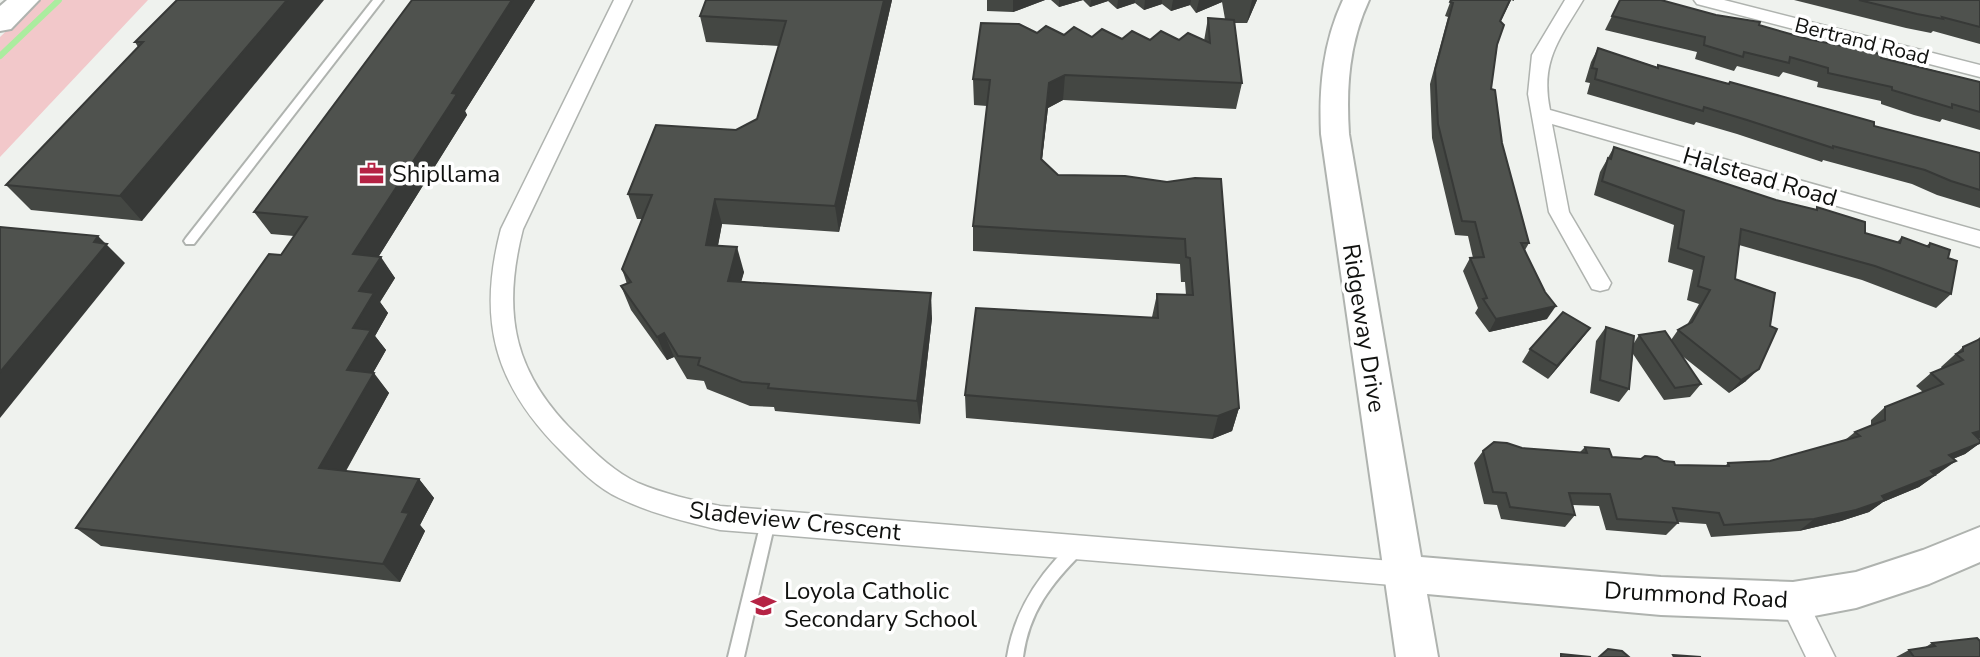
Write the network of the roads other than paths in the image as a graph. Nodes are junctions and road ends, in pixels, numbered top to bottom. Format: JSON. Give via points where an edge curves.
{"nodes":[{"id":1,"x":24,"y":0,"type":"edge"},
{"id":2,"x":379,"y":0,"type":"edge"},
{"id":3,"x":623,"y":0,"type":"edge"},
{"id":4,"x":1356,"y":0,"type":"edge"},
{"id":5,"x":1574,"y":0,"type":"edge"},
{"id":6,"x":1703,"y":0,"type":"edge"},
{"id":7,"x":0,"y":22,"type":"edge"},
{"id":8,"x":1980,"y":71,"type":"edge"},
{"id":9,"x":1540,"y":114,"type":"junction"},
{"id":10,"x":1980,"y":239,"type":"edge"},
{"id":11,"x":190,"y":241,"type":"dead end"},
{"id":12,"x":1600,"y":283,"type":"dead end"},
{"id":13,"x":768,"y":522,"type":"junction"},
{"id":14,"x":1980,"y":544,"type":"edge"},
{"id":15,"x":1077,"y":547,"type":"junction"},
{"id":16,"x":1404,"y":574,"type":"junction"},
{"id":17,"x":1793,"y":601,"type":"junction"},
{"id":18,"x":736,"y":657,"type":"edge"},
{"id":19,"x":1015,"y":657,"type":"edge"},
{"id":20,"x":1417,"y":657,"type":"edge"},
{"id":21,"x":1821,"y":657,"type":"edge"}],
"edges":[{"from":1,"to":7,"type":"highway"},
{"from":2,"to":11,"type":"lane"},
{"from":3,"to":13,"type":"street","name":"Sladeview Crescent","via":[[512,229],[499,284],[505,342],[527,396],[554,431],[625,489],[674,508]]},
{"from":4,"to":16,"type":"street","name":"Ridgeway Drive","via":[[1336,63],[1335,134]]},
{"from":5,"to":9,"type":"street","via":[[1541,55]]},
{"from":6,"to":8,"type":"street","name":"Bertrand Road"},
{"from":9,"to":10,"type":"street","name":"Halstead Road"},
{"from":9,"to":12,"type":"street","via":[[1559,212]]},
{"from":13,"to":15,"type":"street","name":"Sladeview Crescent"},
{"from":13,"to":18,"type":"lane"},
{"from":14,"to":17,"type":"street","name":"Drummond Road","via":[[1856,590]]},
{"from":15,"to":16,"type":"street","name":"Sladeview Crescent"},
{"from":15,"to":19,"type":"lane","via":[[1035,596],[1017,636]]},
{"from":16,"to":17,"type":"street","name":"Drummond Road","via":[[1661,596]]},
{"from":16,"to":20,"type":"street","name":"Ridgeway Drive"},
{"from":17,"to":21,"type":"street"}]}
